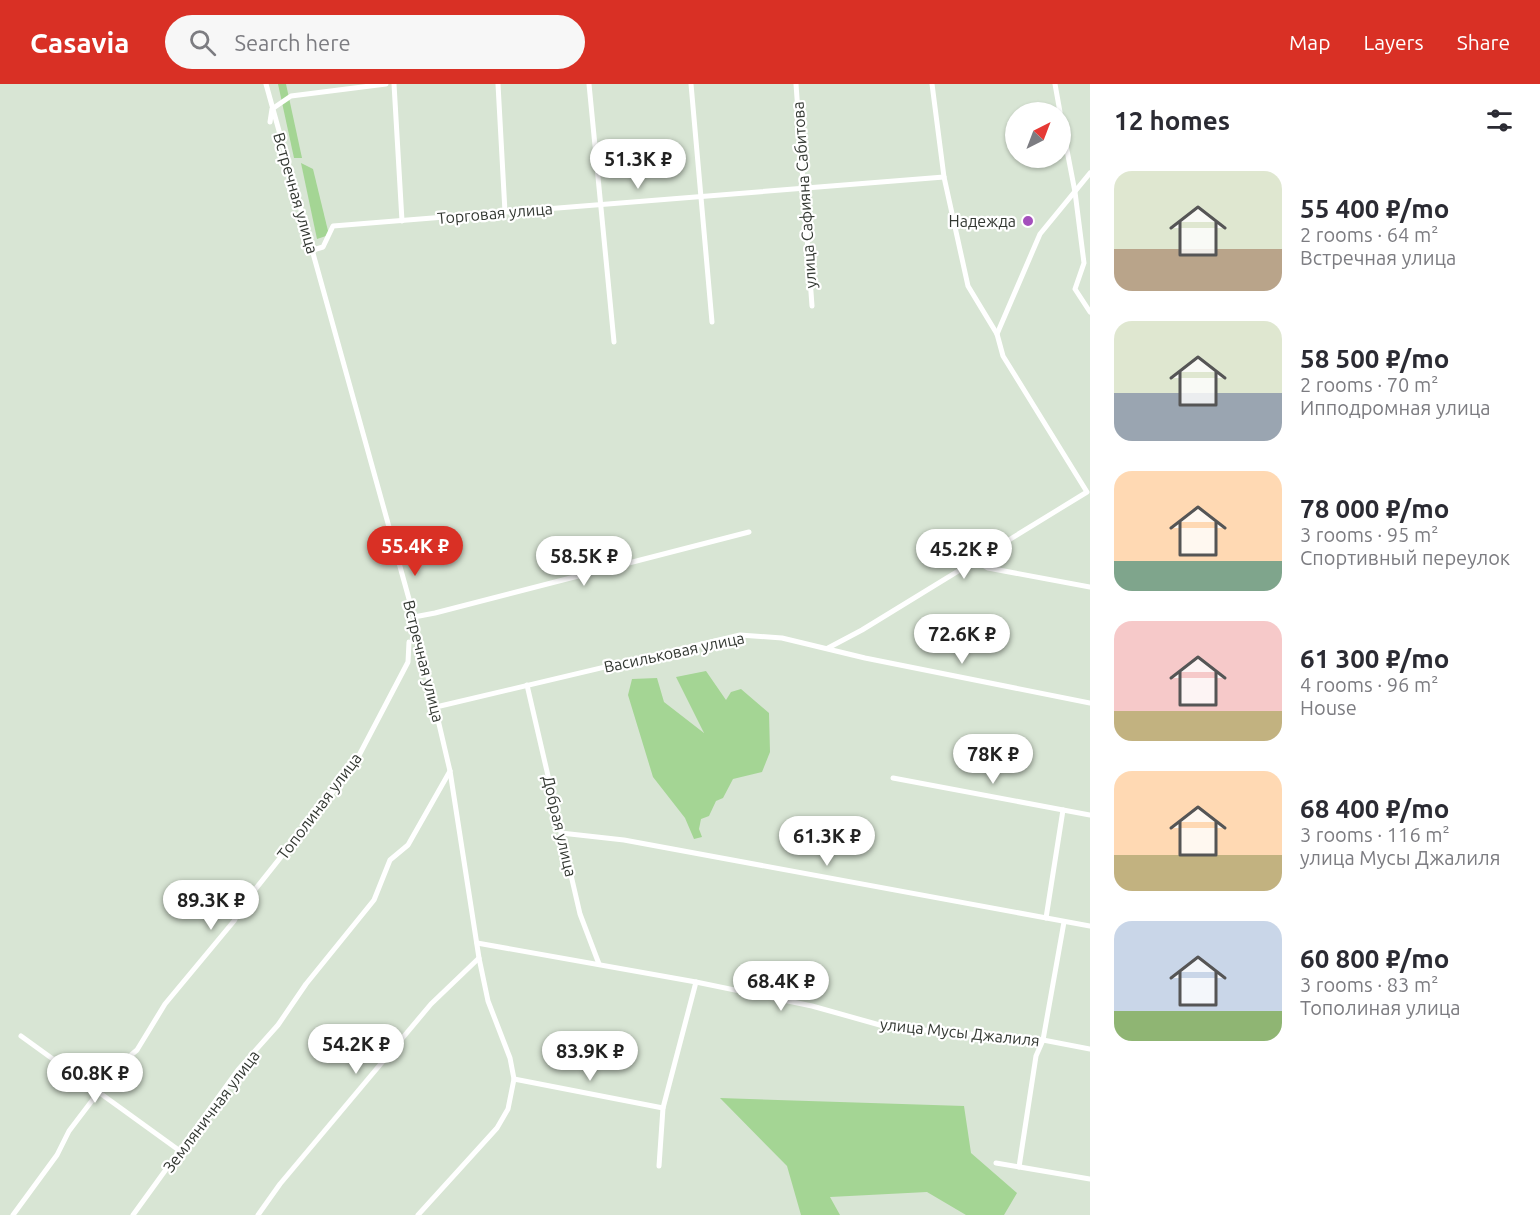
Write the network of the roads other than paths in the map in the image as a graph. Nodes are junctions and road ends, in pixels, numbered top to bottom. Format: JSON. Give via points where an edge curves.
{"nodes":[{"id":1,"x":266,"y":84,"type":"edge"},
{"id":2,"x":386,"y":84,"type":"edge"},
{"id":3,"x":394,"y":84,"type":"edge"},
{"id":4,"x":498,"y":84,"type":"edge"},
{"id":5,"x":589,"y":84,"type":"edge"},
{"id":6,"x":691,"y":84,"type":"edge"},
{"id":7,"x":796,"y":84,"type":"edge"},
{"id":8,"x":932,"y":84,"type":"edge"},
{"id":9,"x":1055,"y":84,"type":"edge"},
{"id":10,"x":1058,"y":102,"type":"edge"},
{"id":11,"x":272,"y":109,"type":"junction"},
{"id":12,"x":270,"y":122,"type":"dead end"},
{"id":13,"x":1070,"y":168,"type":"edge"},
{"id":14,"x":1090,"y":173,"type":"edge"},
{"id":15,"x":944,"y":177,"type":"junction"},
{"id":16,"x":802,"y":188,"type":"junction"},
{"id":17,"x":1075,"y":192,"type":"junction"},
{"id":18,"x":703,"y":196,"type":"junction"},
{"id":19,"x":602,"y":204,"type":"junction"},
{"id":20,"x":505,"y":212,"type":"junction"},
{"id":21,"x":402,"y":221,"type":"junction"},
{"id":22,"x":314,"y":250,"type":"junction"},
{"id":23,"x":1087,"y":262,"type":"edge"},
{"id":24,"x":812,"y":306,"type":"dead end"},
{"id":25,"x":1090,"y":312,"type":"edge"},
{"id":26,"x":712,"y":322,"type":"dead end"},
{"id":27,"x":998,"y":334,"type":"junction"},
{"id":28,"x":614,"y":342,"type":"dead end"},
{"id":29,"x":749,"y":532,"type":"dead end"},
{"id":30,"x":975,"y":560,"type":"junction"},
{"id":31,"x":1090,"y":587,"type":"edge"},
{"id":32,"x":414,"y":617,"type":"junction"},
{"id":33,"x":409,"y":642,"type":"dead end"},
{"id":34,"x":828,"y":648,"type":"junction"},
{"id":35,"x":527,"y":685,"type":"junction"},
{"id":36,"x":1090,"y":703,"type":"edge"},
{"id":37,"x":436,"y":707,"type":"junction"},
{"id":38,"x":450,"y":771,"type":"junction"},
{"id":39,"x":893,"y":778,"type":"dead end"},
{"id":40,"x":1063,"y":810,"type":"junction"},
{"id":41,"x":1090,"y":815,"type":"edge"},
{"id":42,"x":561,"y":833,"type":"junction"},
{"id":43,"x":1046,"y":918,"type":"junction"},
{"id":44,"x":1064,"y":922,"type":"junction"},
{"id":45,"x":1090,"y":926,"type":"edge"},
{"id":46,"x":477,"y":943,"type":"junction"},
{"id":47,"x":478,"y":958,"type":"junction"},
{"id":48,"x":599,"y":964,"type":"junction"},
{"id":49,"x":696,"y":982,"type":"junction"},
{"id":50,"x":21,"y":1036,"type":"dead end"},
{"id":51,"x":1043,"y":1040,"type":"junction"},
{"id":52,"x":1090,"y":1049,"type":"edge"},
{"id":53,"x":514,"y":1079,"type":"junction"},
{"id":54,"x":98,"y":1092,"type":"junction"},
{"id":55,"x":663,"y":1108,"type":"junction"},
{"id":56,"x":180,"y":1151,"type":"junction"},
{"id":57,"x":996,"y":1163,"type":"dead end"},
{"id":58,"x":659,"y":1166,"type":"dead end"},
{"id":59,"x":1019,"y":1167,"type":"junction"},
{"id":60,"x":1090,"y":1179,"type":"edge"},
{"id":61,"x":13,"y":1215,"type":"edge"},
{"id":62,"x":133,"y":1215,"type":"edge"},
{"id":63,"x":258,"y":1215,"type":"edge"},
{"id":64,"x":418,"y":1215,"type":"edge"}],
"edges":[{"from":1,"to":11,"type":"street","name":"Встречная улица"},
{"from":2,"to":11,"type":"street","via":[[291,96]]},
{"from":3,"to":21,"type":"street"},
{"from":4,"to":20,"type":"street"},
{"from":5,"to":19,"type":"street"},
{"from":6,"to":18,"type":"street"},
{"from":7,"to":16,"type":"street","name":"улица Сафияна Сабитова"},
{"from":8,"to":15,"type":"street"},
{"from":9,"to":10,"type":"street"},
{"from":11,"to":12,"type":"street"},
{"from":11,"to":22,"type":"street","name":"Встречная улица"},
{"from":13,"to":17,"type":"street"},
{"from":14,"to":17,"type":"street"},
{"from":15,"to":16,"type":"street","name":"Торговая улица"},
{"from":15,"to":27,"type":"street","via":[[968,286]]},
{"from":16,"to":18,"type":"street","name":"Торговая улица"},
{"from":16,"to":24,"type":"street","name":"улица Сафияна Сабитова"},
{"from":17,"to":23,"type":"street"},
{"from":17,"to":27,"type":"street","via":[[1040,234]]},
{"from":18,"to":19,"type":"street","name":"Торговая улица"},
{"from":18,"to":26,"type":"street"},
{"from":19,"to":20,"type":"street","name":"Торговая улица"},
{"from":19,"to":28,"type":"street"},
{"from":20,"to":21,"type":"street","name":"Торговая улица"},
{"from":21,"to":22,"type":"street","name":"Торговая улица","via":[[333,226],[324,247]]},
{"from":22,"to":32,"type":"street","name":"Встречная улица"},
{"from":23,"to":25,"type":"street","via":[[1075,289]]},
{"from":27,"to":30,"type":"street","via":[[1003,356],[1087,492]]},
{"from":29,"to":32,"type":"street"},
{"from":30,"to":31,"type":"street","via":[[988,568]]},
{"from":30,"to":34,"type":"street"},
{"from":32,"to":37,"type":"street","name":"Встречная улица"},
{"from":33,"to":54,"type":"street","name":"Тополиная улица","via":[[408,662],[354,765],[165,1004],[137,1050]]},
{"from":34,"to":35,"type":"street","name":"Васильковая улица","via":[[740,634]]},
{"from":34,"to":36,"type":"street","name":"Васильковая улица"},
{"from":35,"to":37,"type":"street","name":"Васильковая улица"},
{"from":35,"to":42,"type":"street","name":"Добрая улица"},
{"from":37,"to":38,"type":"street","name":"Встречная улица"},
{"from":38,"to":46,"type":"street","name":"Встречная улица"},
{"from":38,"to":56,"type":"street","name":"Земляничная улица","via":[[408,845],[390,860],[374,900],[306,984],[278,1026],[238,1070]]},
{"from":39,"to":40,"type":"street"},
{"from":40,"to":41,"type":"street"},
{"from":40,"to":43,"type":"street"},
{"from":42,"to":43,"type":"street","via":[[624,840]]},
{"from":42,"to":48,"type":"street","name":"Добрая улица","via":[[580,914]]},
{"from":43,"to":44,"type":"street"},
{"from":44,"to":45,"type":"street"},
{"from":44,"to":51,"type":"street"},
{"from":46,"to":47,"type":"street","name":"Встречная улица"},
{"from":46,"to":48,"type":"street","name":"улица Мусы Джалиля"},
{"from":47,"to":53,"type":"street","name":"Встречная улица"},
{"from":47,"to":63,"type":"street","via":[[430,1004]]},
{"from":48,"to":49,"type":"street","name":"улица Мусы Джалиля"},
{"from":49,"to":51,"type":"street","name":"улица Мусы Джалиля","via":[[812,1006],[887,1027]]},
{"from":49,"to":55,"type":"street"},
{"from":50,"to":54,"type":"street"},
{"from":51,"to":52,"type":"street","name":"улица Мусы Джалиля"},
{"from":51,"to":59,"type":"street","via":[[1036,1056]]},
{"from":53,"to":55,"type":"street"},
{"from":53,"to":64,"type":"street","name":"Встречная улица","via":[[508,1109],[497,1128]]},
{"from":54,"to":56,"type":"street"},
{"from":54,"to":61,"type":"street","name":"Тополиная улица"},
{"from":55,"to":58,"type":"street"},
{"from":56,"to":62,"type":"street","name":"Земляничная улица"},
{"from":57,"to":59,"type":"street"},
{"from":59,"to":60,"type":"street"}]}
